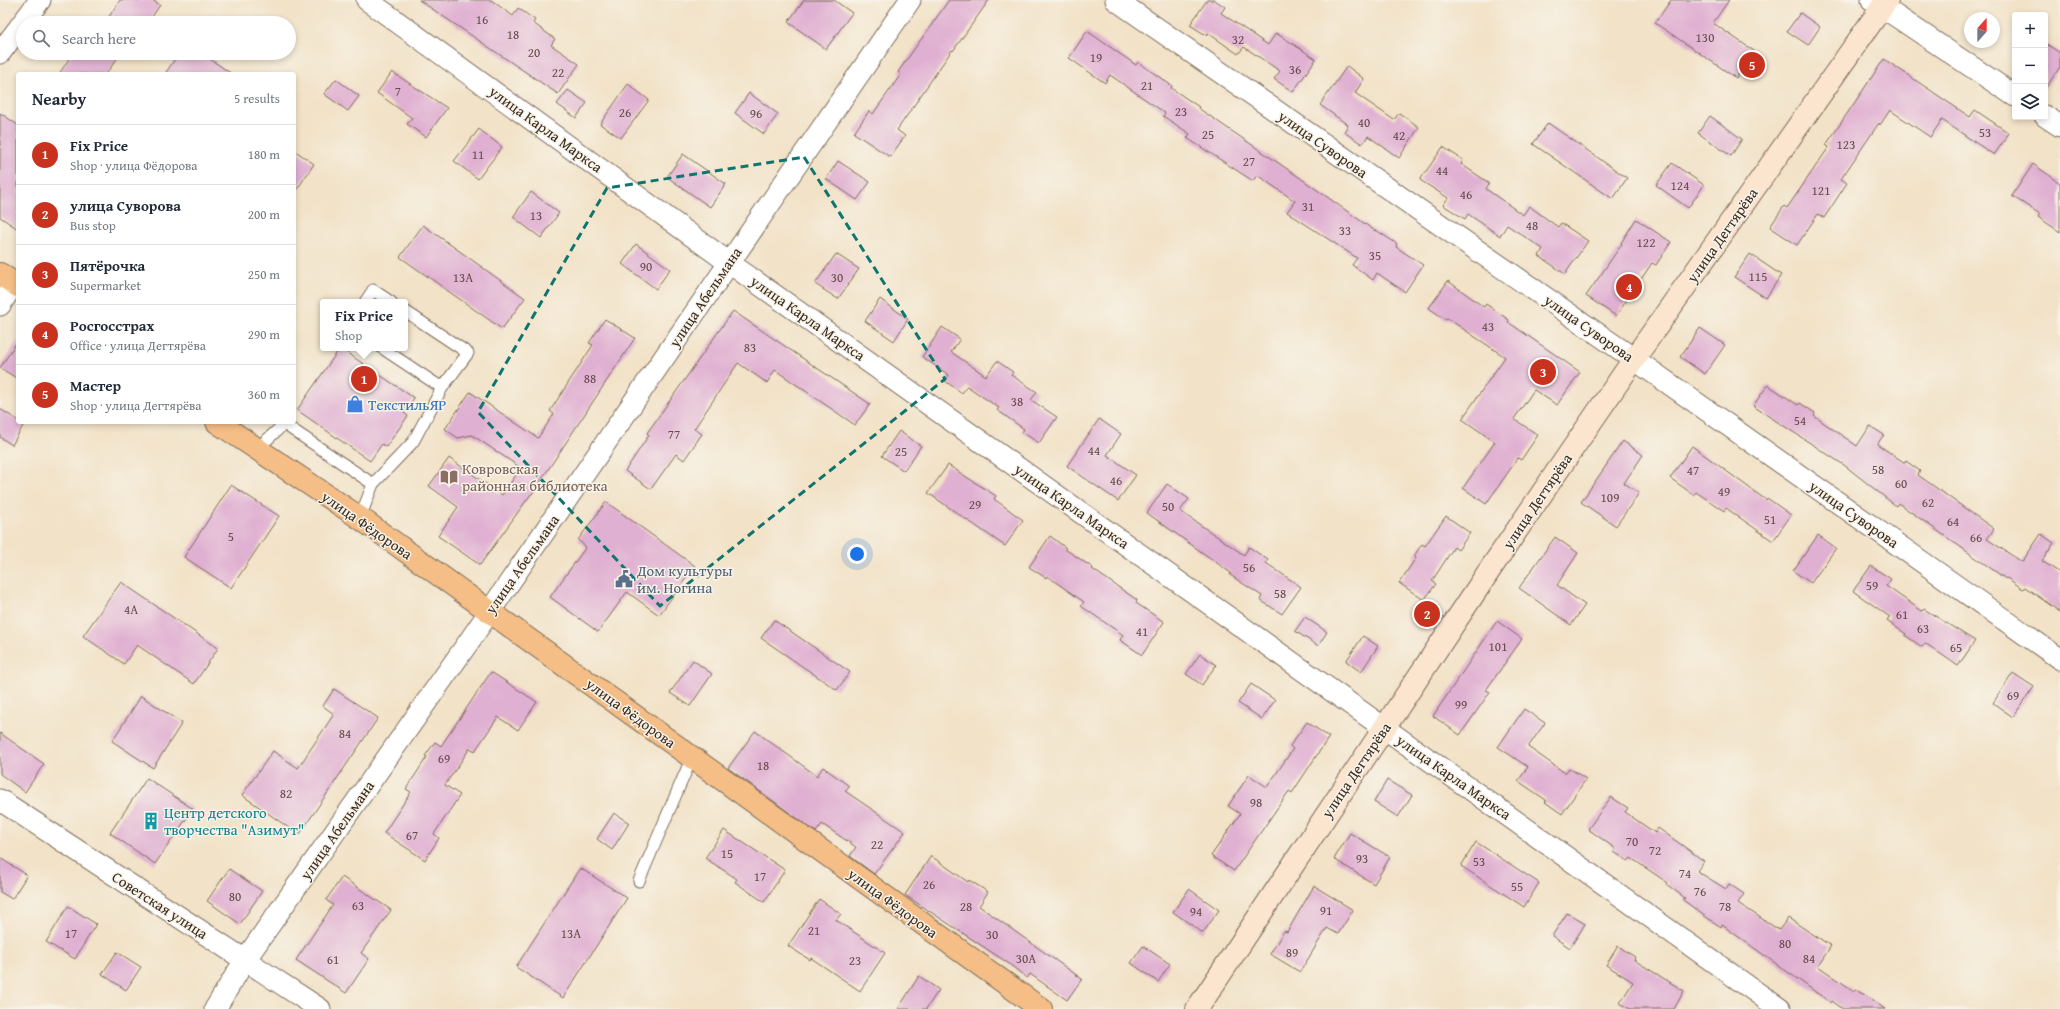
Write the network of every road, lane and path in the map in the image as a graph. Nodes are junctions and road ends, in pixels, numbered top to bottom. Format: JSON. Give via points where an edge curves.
{"nodes":[{"id":1,"x":40,"y":0,"type":"edge"},
{"id":2,"x":367,"y":0,"type":"edge"},
{"id":3,"x":910,"y":0,"type":"edge"},
{"id":4,"x":1116,"y":0,"type":"edge"},
{"id":5,"x":1880,"y":2,"type":"edge"},
{"id":6,"x":28,"y":16,"type":"edge"},
{"id":7,"x":16,"y":32,"type":"edge"},
{"id":8,"x":0,"y":53,"type":"edge"},
{"id":9,"x":2012,"y":94,"type":"edge"},
{"id":10,"x":2048,"y":118,"type":"edge"},
{"id":11,"x":2060,"y":126,"type":"edge"},
{"id":12,"x":728,"y":262,"type":"junction"},
{"id":13,"x":11,"y":281,"type":"edge"},
{"id":14,"x":367,"y":299,"type":"edge"},
{"id":15,"x":386,"y":299,"type":"edge"},
{"id":16,"x":0,"y":305,"type":"edge"},
{"id":17,"x":408,"y":313,"type":"edge"},
{"id":18,"x":386,"y":351,"type":"edge"},
{"id":19,"x":1634,"y":359,"type":"junction"},
{"id":20,"x":442,"y":388,"type":"junction"},
{"id":21,"x":220,"y":424,"type":"edge"},
{"id":22,"x":257,"y":450,"type":"junction"},
{"id":23,"x":373,"y":484,"type":"junction"},
{"id":24,"x":360,"y":518,"type":"junction"},
{"id":25,"x":489,"y":611,"type":"junction"},
{"id":26,"x":2060,"y":659,"type":"edge"},
{"id":27,"x":1384,"y":728,"type":"junction"},
{"id":28,"x":692,"y":757,"type":"junction"},
{"id":29,"x":0,"y":800,"type":"edge"},
{"id":30,"x":639,"y":881,"type":"dead end"},
{"id":31,"x":245,"y":960,"type":"junction"},
{"id":32,"x":214,"y":1009,"type":"edge"},
{"id":33,"x":320,"y":1009,"type":"edge"},
{"id":34,"x":1041,"y":1009,"type":"edge"},
{"id":35,"x":1197,"y":1009,"type":"edge"},
{"id":36,"x":1780,"y":1009,"type":"edge"}],
"edges":[{"from":1,"to":6,"type":"street"},
{"from":2,"to":12,"type":"street","name":"улица Карла Маркса"},
{"from":3,"to":12,"type":"street","name":"улица Абельмана"},
{"from":4,"to":19,"type":"street","name":"улица Суворова"},
{"from":5,"to":9,"type":"street"},
{"from":5,"to":19,"type":"main road","name":"улица Дегтярёва"},
{"from":7,"to":8,"type":"street"},
{"from":10,"to":11,"type":"street"},
{"from":12,"to":25,"type":"street","name":"улица Абельмана"},
{"from":12,"to":27,"type":"street","name":"улица Карла Маркса"},
{"from":13,"to":16,"type":"street"},
{"from":14,"to":15,"type":"lane","via":[[373,290]]},
{"from":17,"to":20,"type":"lane","via":[[468,353]]},
{"from":18,"to":20,"type":"lane"},
{"from":19,"to":26,"type":"street","name":"улица Суворова"},
{"from":19,"to":27,"type":"main road","name":"улица Дегтярёва"},
{"from":20,"to":23,"type":"lane","via":[[413,442]]},
{"from":21,"to":22,"type":"main road","name":"улица Фёдорова"},
{"from":22,"to":23,"type":"lane","via":[[284,424]]},
{"from":22,"to":24,"type":"main road","name":"улица Фёдорова"},
{"from":23,"to":24,"type":"lane"},
{"from":24,"to":25,"type":"main road","name":"улица Фёдорова"},
{"from":25,"to":28,"type":"main road","name":"улица Фёдорова"},
{"from":25,"to":31,"type":"street","name":"улица Абельмана"},
{"from":27,"to":35,"type":"main road","name":"улица Дегтярёва"},
{"from":27,"to":36,"type":"street","name":"улица Карла Маркса"},
{"from":28,"to":30,"type":"lane"},
{"from":28,"to":34,"type":"main road","name":"улица Фёдорова"},
{"from":29,"to":31,"type":"street","name":"Советская улица"},
{"from":31,"to":32,"type":"street","name":"улица Абельмана"},
{"from":31,"to":33,"type":"street","name":"Советская улица"}]}
